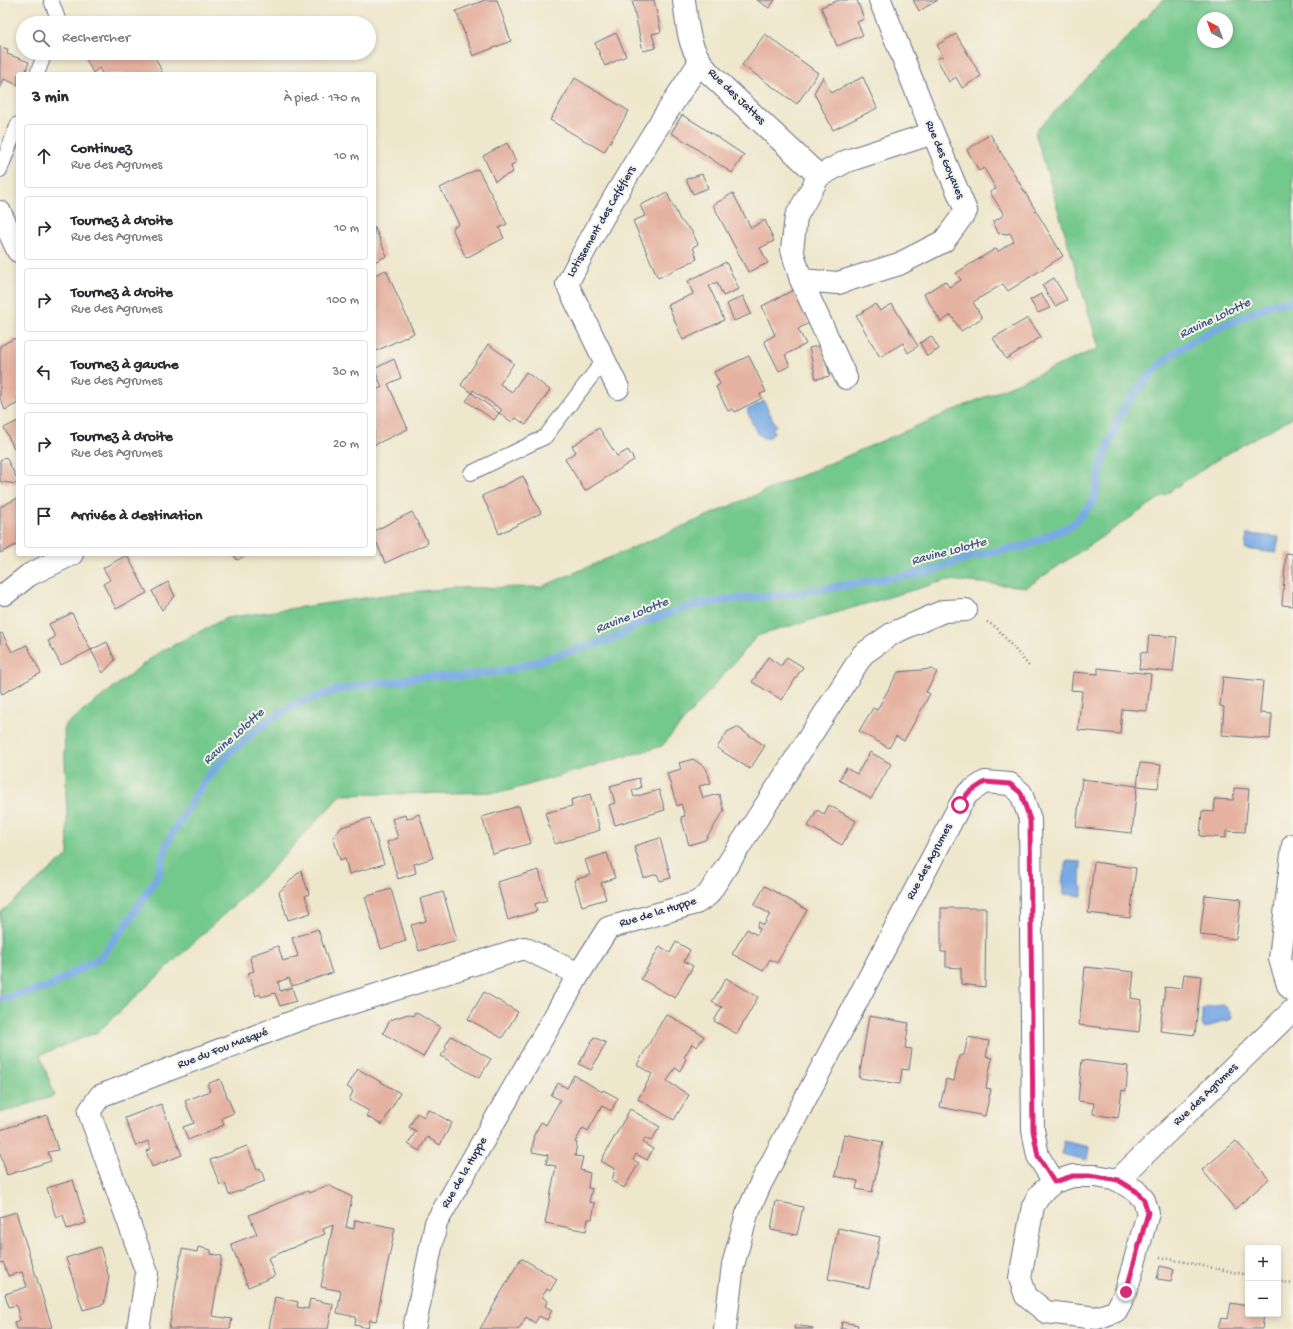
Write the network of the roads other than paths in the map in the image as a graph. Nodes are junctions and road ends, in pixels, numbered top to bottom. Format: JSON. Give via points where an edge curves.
{"nodes":[{"id":1,"x":51,"y":0,"type":"edge"},
{"id":2,"x":684,"y":0,"type":"edge"},
{"id":3,"x":880,"y":0,"type":"edge"},
{"id":4,"x":57,"y":16,"type":"edge"},
{"id":5,"x":42,"y":60,"type":"edge"},
{"id":6,"x":700,"y":62,"type":"junction"},
{"id":7,"x":38,"y":72,"type":"edge"},
{"id":8,"x":16,"y":129,"type":"edge"},
{"id":9,"x":933,"y":133,"type":"junction"},
{"id":10,"x":0,"y":170,"type":"edge"},
{"id":11,"x":819,"y":176,"type":"junction"},
{"id":12,"x":0,"y":212,"type":"edge"},
{"id":13,"x":16,"y":247,"type":"edge"},
{"id":14,"x":801,"y":280,"type":"junction"},
{"id":15,"x":604,"y":360,"type":"junction"},
{"id":16,"x":846,"y":378,"type":"dead end"},
{"id":17,"x":618,"y":388,"type":"dead end"},
{"id":18,"x":471,"y":473,"type":"dead end"},
{"id":19,"x":68,"y":556,"type":"edge"},
{"id":20,"x":2,"y":596,"type":"edge"},
{"id":21,"x":966,"y":610,"type":"road end"},
{"id":22,"x":1293,"y":845,"type":"edge"},
{"id":23,"x":579,"y":974,"type":"junction"},
{"id":24,"x":1293,"y":991,"type":"edge"},
{"id":25,"x":1293,"y":1010,"type":"edge"},
{"id":26,"x":1118,"y":1180,"type":"junction"},
{"id":27,"x":1054,"y":1182,"type":"junction"},
{"id":28,"x":1114,"y":1320,"type":"edge"},
{"id":29,"x":138,"y":1329,"type":"edge"},
{"id":30,"x":414,"y":1329,"type":"edge"},
{"id":31,"x":725,"y":1329,"type":"edge"}],
"edges":[{"from":1,"to":4,"type":"lane"},
{"from":2,"to":6,"type":"street","name":"Rue des Jattes","via":[[688,34]]},
{"from":3,"to":9,"type":"street","name":"Rue des Goyaves"},
{"from":5,"to":7,"type":"lane"},
{"from":6,"to":11,"type":"street","name":"Rue des Jattes"},
{"from":6,"to":15,"type":"street","name":"Lotissement des Caféfiers","via":[[593,234],[567,284]]},
{"from":8,"to":10,"type":"lane"},
{"from":9,"to":11,"type":"street","via":[[847,161]]},
{"from":9,"to":14,"type":"street","name":"Rue des Goyaves","via":[[966,211],[944,241],[899,264],[838,283]]},
{"from":11,"to":14,"type":"street","via":[[796,217],[792,250]]},
{"from":12,"to":13,"type":"street"},
{"from":14,"to":16,"type":"street"},
{"from":15,"to":17,"type":"street","name":"Lotissement des Caféfiers"},
{"from":15,"to":18,"type":"lane","via":[[545,437]]},
{"from":19,"to":20,"type":"street","via":[[29,575]]},
{"from":21,"to":23,"type":"street","name":"Rue de la Huppe","via":[[944,610],[893,633],[863,654],[708,895],[696,903],[608,928]]},
{"from":22,"to":24,"type":"street","via":[[1280,959],[1288,985]]},
{"from":23,"to":29,"type":"street","name":"Rue du Fou Masqué","via":[[524,948],[298,1020],[100,1096],[89,1112],[147,1273]]},
{"from":23,"to":30,"type":"street","name":"Rue de la Huppe","via":[[436,1223]]},
{"from":25,"to":26,"type":"street","name":"Rue des Agrumes"},
{"from":26,"to":27,"type":"street","via":[[1096,1176],[1073,1176]]},
{"from":26,"to":28,"type":"street","via":[[1136,1191],[1144,1200],[1148,1213],[1126,1292]]},
{"from":27,"to":28,"type":"street","via":[[1041,1193],[1033,1206],[1020,1278],[1026,1296],[1046,1312]]},
{"from":27,"to":31,"type":"street","name":"Rue des Agrumes","via":[[1038,1156],[1033,1130],[1030,820],[1021,793],[1010,784],[985,782],[968,793],[960,805],[760,1185],[747,1214],[733,1264]]}]}
